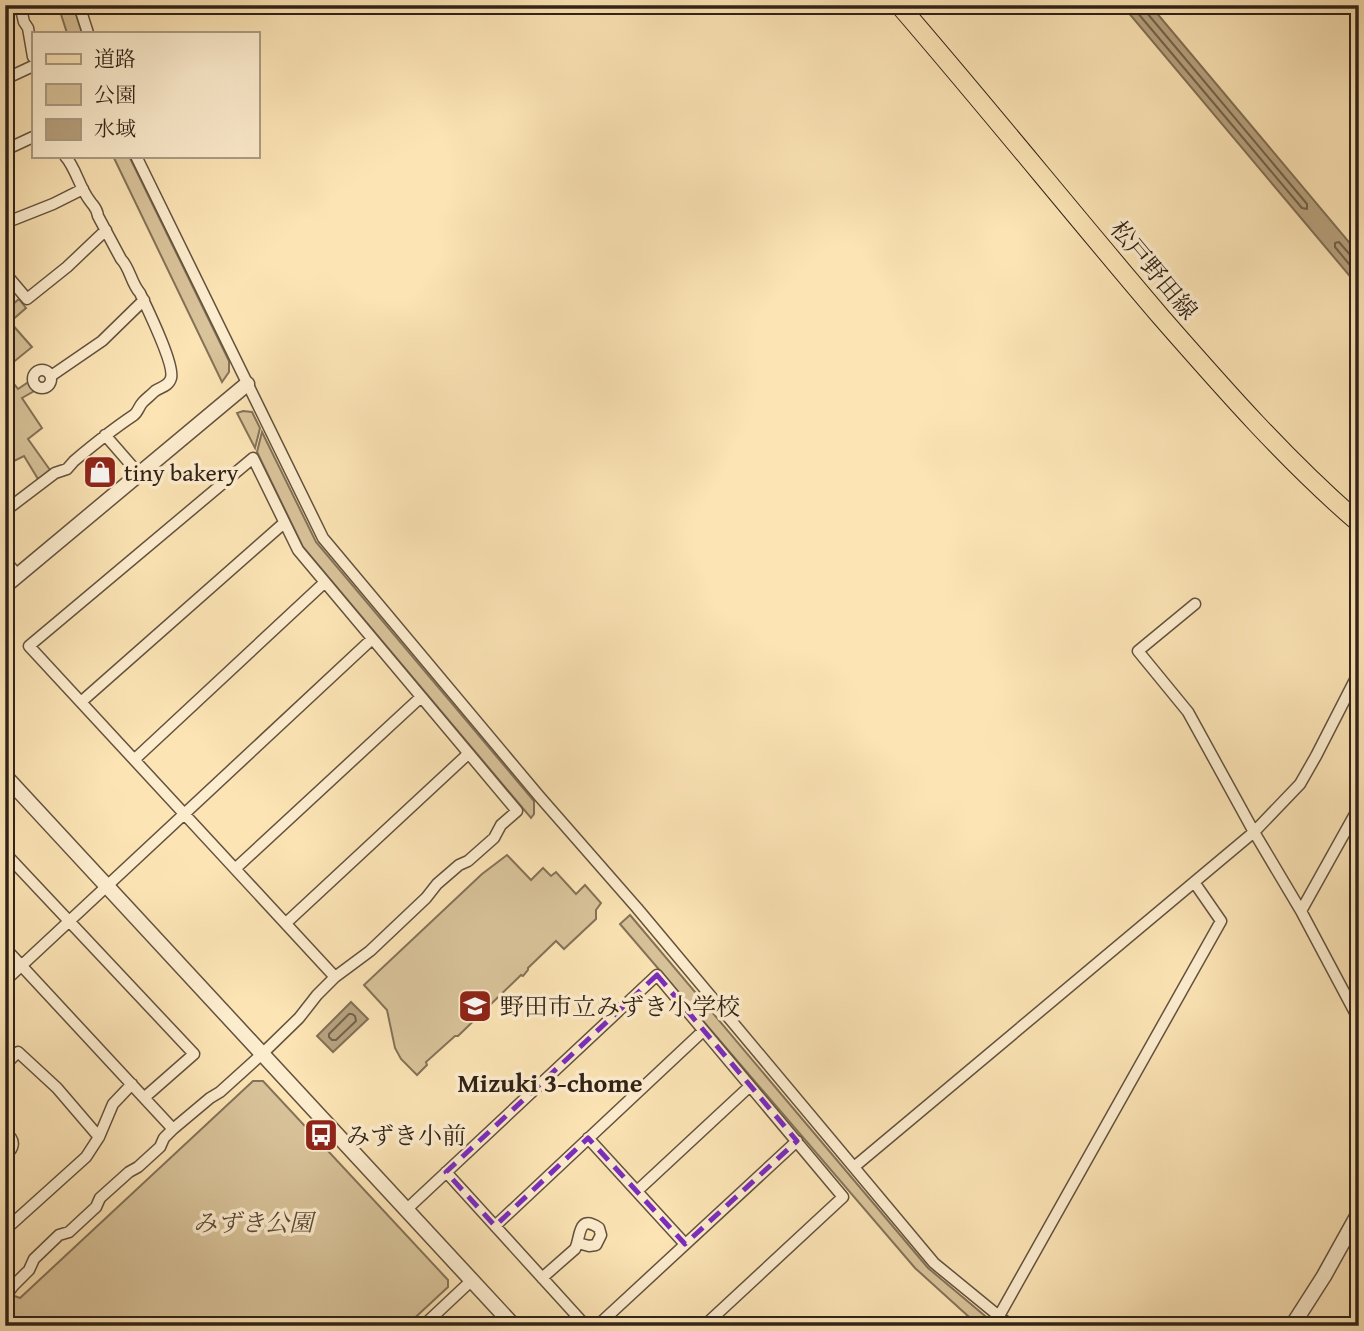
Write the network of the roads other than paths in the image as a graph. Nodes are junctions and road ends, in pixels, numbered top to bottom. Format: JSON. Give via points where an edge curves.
{"nodes":[{"id":1,"x":20,"y":5,"type":"edge"},
{"id":2,"x":79,"y":5,"type":"edge"},
{"id":3,"x":899,"y":5,"type":"edge"},
{"id":4,"x":88,"y":32,"type":"edge"},
{"id":5,"x":32,"y":51,"type":"edge"},
{"id":6,"x":32,"y":66,"type":"edge"},
{"id":7,"x":5,"y":79,"type":"edge"},
{"id":8,"x":32,"y":137,"type":"edge"},
{"id":9,"x":5,"y":150,"type":"edge"},
{"id":10,"x":67,"y":158,"type":"edge"},
{"id":11,"x":137,"y":158,"type":"edge"},
{"id":12,"x":83,"y":189,"type":"junction"},
{"id":13,"x":5,"y":223,"type":"edge"},
{"id":14,"x":106,"y":230,"type":"junction"},
{"id":15,"x":5,"y":272,"type":"edge"},
{"id":16,"x":144,"y":300,"type":"junction"},
{"id":17,"x":51,"y":376,"type":"dead end"},
{"id":18,"x":247,"y":384,"type":"junction"},
{"id":19,"x":106,"y":435,"type":"junction"},
{"id":20,"x":139,"y":474,"type":"junction"},
{"id":21,"x":5,"y":511,"type":"edge"},
{"id":22,"x":284,"y":523,"type":"junction"},
{"id":23,"x":1359,"y":523,"type":"edge"},
{"id":24,"x":5,"y":561,"type":"edge"},
{"id":25,"x":18,"y":576,"type":"junction"},
{"id":26,"x":324,"y":583,"type":"junction"},
{"id":27,"x":5,"y":586,"type":"edge"},
{"id":28,"x":1195,"y":604,"type":"dead end"},
{"id":29,"x":373,"y":639,"type":"junction"},
{"id":30,"x":1359,"y":672,"type":"edge"},
{"id":31,"x":1355,"y":688,"type":"edge"},
{"id":32,"x":421,"y":697,"type":"junction"},
{"id":33,"x":81,"y":702,"type":"junction"},
{"id":34,"x":468,"y":754,"type":"junction"},
{"id":35,"x":135,"y":759,"type":"junction"},
{"id":36,"x":5,"y":776,"type":"edge"},
{"id":37,"x":1359,"y":807,"type":"edge"},
{"id":38,"x":184,"y":814,"type":"junction"},
{"id":39,"x":1254,"y":832,"type":"junction"},
{"id":40,"x":5,"y":853,"type":"edge"},
{"id":41,"x":236,"y":868,"type":"junction"},
{"id":42,"x":1194,"y":882,"type":"junction"},
{"id":43,"x":106,"y":886,"type":"junction"},
{"id":44,"x":1301,"y":912,"type":"junction"},
{"id":45,"x":68,"y":921,"type":"junction"},
{"id":46,"x":286,"y":923,"type":"junction"},
{"id":47,"x":5,"y":948,"type":"edge"},
{"id":48,"x":21,"y":965,"type":"junction"},
{"id":49,"x":335,"y":977,"type":"junction"},
{"id":50,"x":5,"y":981,"type":"edge"},
{"id":51,"x":1359,"y":1020,"type":"edge"},
{"id":52,"x":703,"y":1031,"type":"junction"},
{"id":53,"x":262,"y":1054,"type":"junction"},
{"id":54,"x":5,"y":1065,"type":"edge"},
{"id":55,"x":131,"y":1084,"type":"junction"},
{"id":56,"x":750,"y":1086,"type":"junction"},
{"id":57,"x":145,"y":1097,"type":"junction"},
{"id":58,"x":173,"y":1129,"type":"junction"},
{"id":59,"x":5,"y":1133,"type":"edge"},
{"id":60,"x":99,"y":1137,"type":"junction"},
{"id":61,"x":588,"y":1138,"type":"junction"},
{"id":62,"x":797,"y":1141,"type":"junction"},
{"id":63,"x":5,"y":1154,"type":"edge"},
{"id":64,"x":854,"y":1167,"type":"junction"},
{"id":65,"x":446,"y":1172,"type":"junction"},
{"id":66,"x":637,"y":1191,"type":"junction"},
{"id":67,"x":407,"y":1209,"type":"junction"},
{"id":68,"x":1359,"y":1213,"type":"edge"},
{"id":69,"x":495,"y":1226,"type":"junction"},
{"id":70,"x":5,"y":1230,"type":"edge"},
{"id":71,"x":578,"y":1243,"type":"dead end"},
{"id":72,"x":685,"y":1244,"type":"junction"},
{"id":73,"x":542,"y":1278,"type":"junction"},
{"id":74,"x":472,"y":1280,"type":"junction"},
{"id":75,"x":5,"y":1297,"type":"edge"},
{"id":76,"x":999,"y":1316,"type":"junction"},
{"id":77,"x":423,"y":1326,"type":"edge"},
{"id":78,"x":514,"y":1326,"type":"edge"},
{"id":79,"x":586,"y":1326,"type":"edge"},
{"id":80,"x":597,"y":1326,"type":"edge"},
{"id":81,"x":704,"y":1326,"type":"edge"},
{"id":82,"x":1010,"y":1326,"type":"edge"},
{"id":83,"x":1292,"y":1326,"type":"edge"}],
"edges":[{"from":1,"to":5,"type":"street"},
{"from":2,"to":4,"type":"street"},
{"from":3,"to":23,"type":"main road","name":"松戸野田線","via":[[1230,396]]},
{"from":6,"to":7,"type":"street"},
{"from":8,"to":9,"type":"street"},
{"from":10,"to":12,"type":"street"},
{"from":11,"to":18,"type":"street"},
{"from":12,"to":13,"type":"street"},
{"from":12,"to":14,"type":"street"},
{"from":14,"to":15,"type":"street","via":[[27,299]]},
{"from":14,"to":16,"type":"street"},
{"from":16,"to":17,"type":"street","via":[[102,341]]},
{"from":16,"to":19,"type":"street","via":[[162,338],[171,379]]},
{"from":18,"to":20,"type":"street"},
{"from":18,"to":64,"type":"street","via":[[323,538]]},
{"from":19,"to":20,"type":"street"},
{"from":19,"to":21,"type":"street","via":[[67,469]]},
{"from":20,"to":25,"type":"street"},
{"from":22,"to":26,"type":"street"},
{"from":22,"to":33,"type":"street"},
{"from":22,"to":33,"type":"street","via":[[253,458],[29,646]]},
{"from":24,"to":25,"type":"street"},
{"from":25,"to":27,"type":"street"},
{"from":26,"to":29,"type":"street"},
{"from":26,"to":35,"type":"street"},
{"from":28,"to":39,"type":"street","via":[[1138,651],[1188,712]]},
{"from":29,"to":32,"type":"street"},
{"from":29,"to":38,"type":"street"},
{"from":30,"to":31,"type":"street"},
{"from":31,"to":39,"type":"street","via":[[1300,784]]},
{"from":32,"to":34,"type":"street"},
{"from":32,"to":41,"type":"street"},
{"from":33,"to":35,"type":"street"},
{"from":34,"to":46,"type":"street"},
{"from":34,"to":49,"type":"street","via":[[517,811],[494,838]]},
{"from":35,"to":38,"type":"street"},
{"from":36,"to":43,"type":"street"},
{"from":37,"to":44,"type":"street"},
{"from":38,"to":41,"type":"street"},
{"from":38,"to":43,"type":"street"},
{"from":39,"to":42,"type":"street"},
{"from":39,"to":44,"type":"street"},
{"from":40,"to":45,"type":"street"},
{"from":41,"to":46,"type":"street"},
{"from":42,"to":64,"type":"street"},
{"from":42,"to":76,"type":"street","via":[[1221,921]]},
{"from":43,"to":45,"type":"street"},
{"from":43,"to":53,"type":"street"},
{"from":44,"to":51,"type":"street"},
{"from":45,"to":48,"type":"street"},
{"from":45,"to":57,"type":"street","via":[[194,1054]]},
{"from":46,"to":49,"type":"street"},
{"from":47,"to":48,"type":"street"},
{"from":48,"to":50,"type":"street"},
{"from":48,"to":55,"type":"street"},
{"from":49,"to":53,"type":"street"},
{"from":52,"to":56,"type":"street"},
{"from":52,"to":61,"type":"street"},
{"from":52,"to":65,"type":"street","via":[[657,975]]},
{"from":53,"to":58,"type":"street"},
{"from":53,"to":67,"type":"street"},
{"from":54,"to":60,"type":"street","via":[[18,1052]]},
{"from":55,"to":57,"type":"street"},
{"from":55,"to":60,"type":"street","via":[[113,1104]]},
{"from":56,"to":62,"type":"street"},
{"from":56,"to":66,"type":"street"},
{"from":57,"to":58,"type":"street"},
{"from":58,"to":75,"type":"street","via":[[96,1207],[34,1259]]},
{"from":59,"to":63,"type":"street","via":[[13,1144]]},
{"from":60,"to":70,"type":"street","via":[[86,1157]]},
{"from":61,"to":66,"type":"street"},
{"from":61,"to":69,"type":"street"},
{"from":62,"to":72,"type":"street"},
{"from":62,"to":81,"type":"street","via":[[843,1197]]},
{"from":64,"to":76,"type":"street","via":[[934,1263]]},
{"from":65,"to":67,"type":"street"},
{"from":65,"to":69,"type":"street"},
{"from":66,"to":72,"type":"street"},
{"from":67,"to":74,"type":"street"},
{"from":68,"to":83,"type":"street"},
{"from":69,"to":73,"type":"street"},
{"from":71,"to":73,"type":"street"},
{"from":72,"to":80,"type":"street"},
{"from":73,"to":79,"type":"street"},
{"from":74,"to":77,"type":"street"},
{"from":74,"to":78,"type":"street"},
{"from":76,"to":82,"type":"street"}]}
